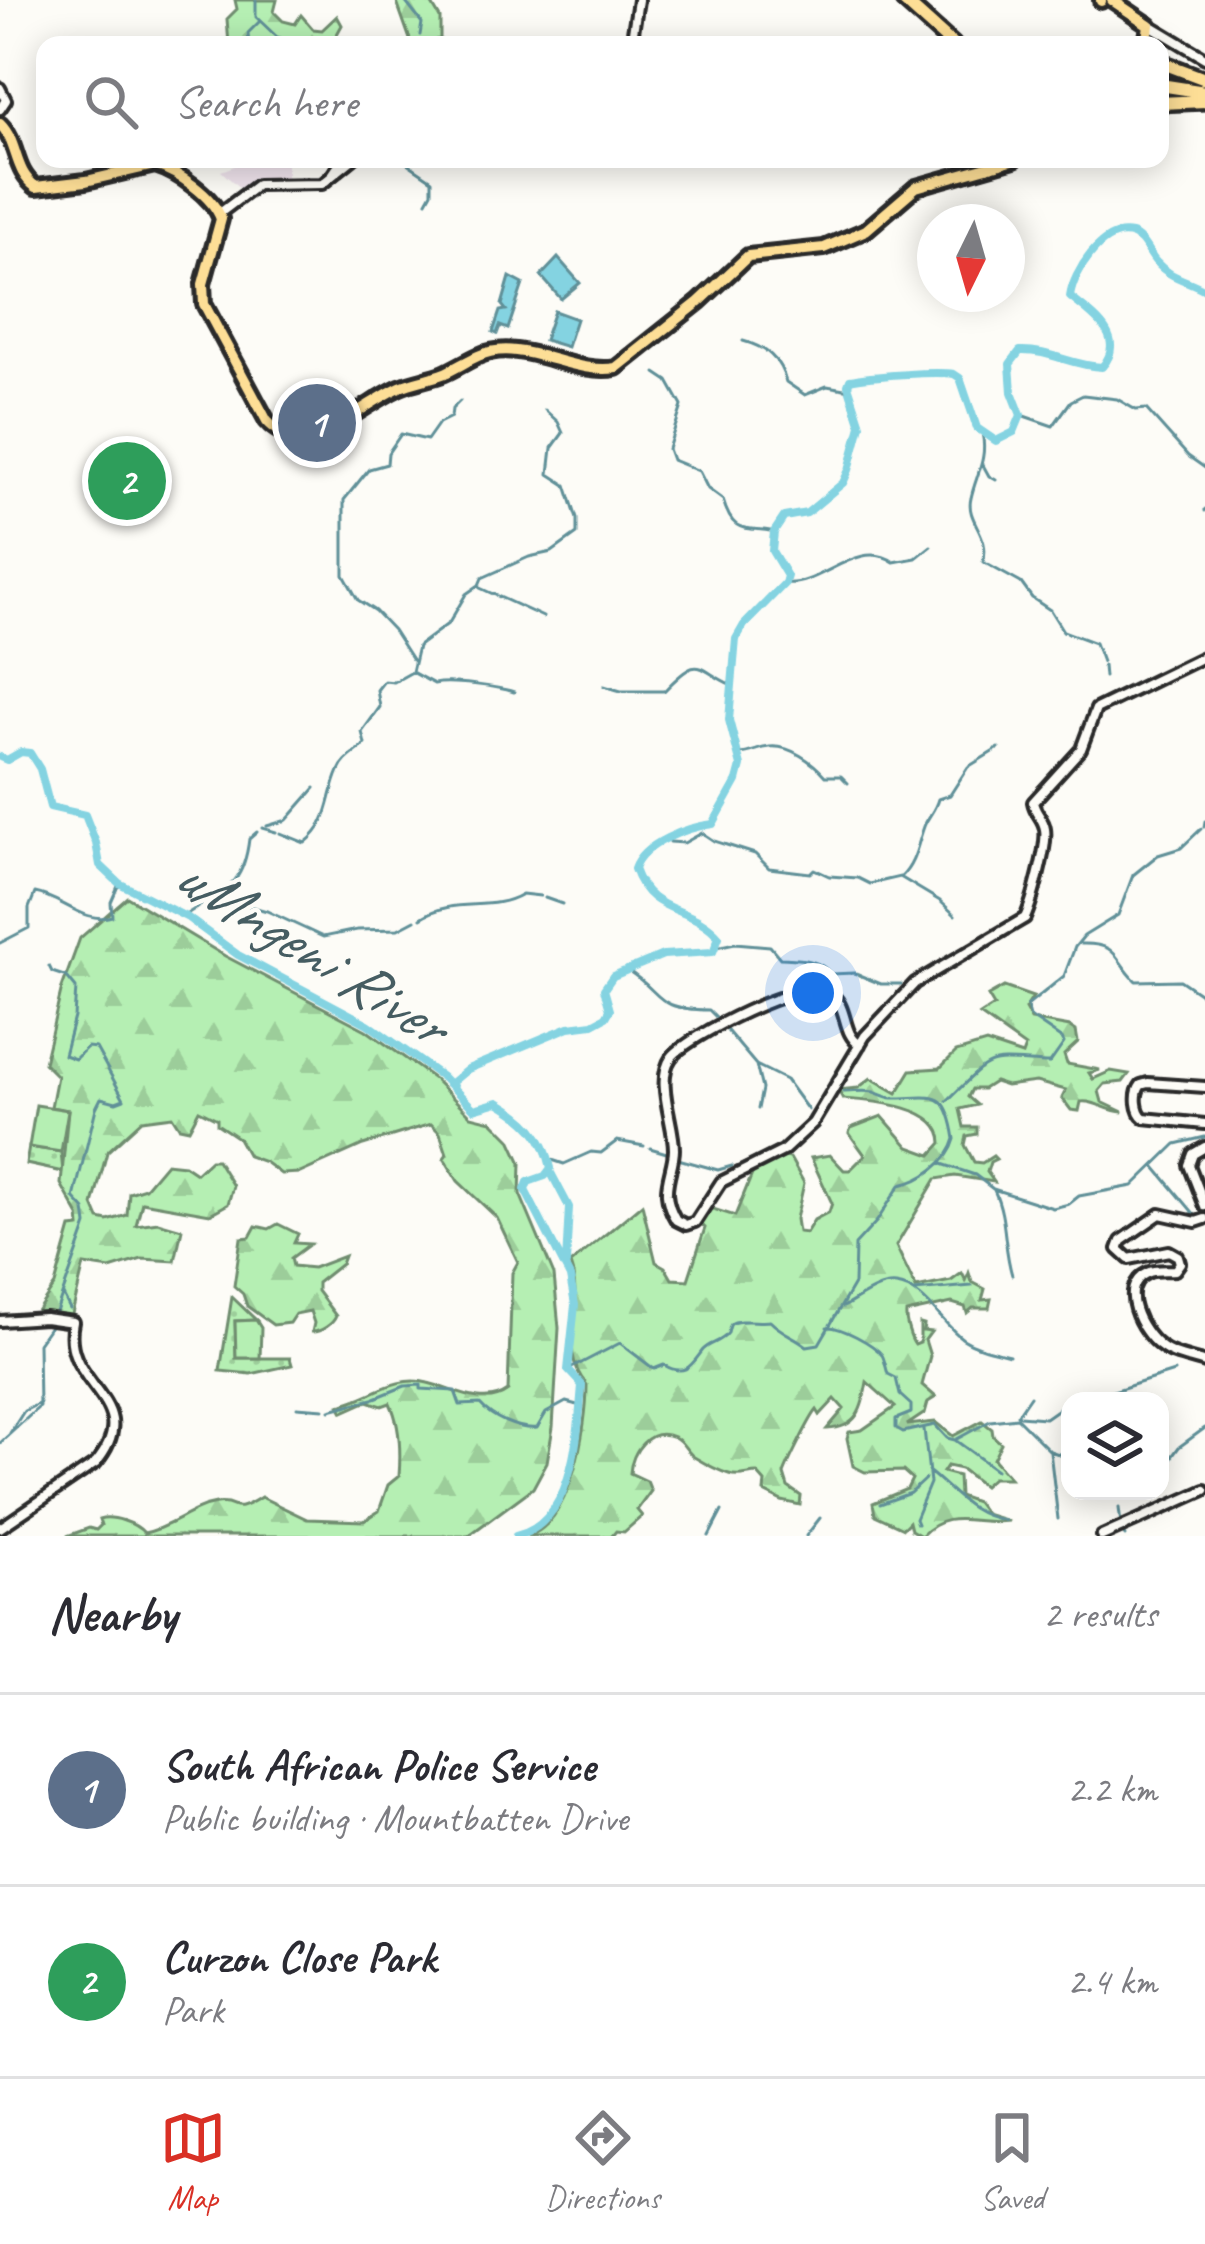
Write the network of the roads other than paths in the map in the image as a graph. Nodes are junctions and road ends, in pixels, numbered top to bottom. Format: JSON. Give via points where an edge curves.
{"nodes":[{"id":1,"x":638,"y":0,"type":"edge"},
{"id":2,"x":899,"y":0,"type":"edge"},
{"id":3,"x":1112,"y":0,"type":"edge"},
{"id":4,"x":1149,"y":25,"type":"junction"},
{"id":5,"x":632,"y":36,"type":"edge"},
{"id":6,"x":933,"y":36,"type":"edge"},
{"id":7,"x":942,"y":36,"type":"edge"},
{"id":8,"x":1147,"y":36,"type":"edge"},
{"id":9,"x":1168,"y":36,"type":"edge"},
{"id":10,"x":1169,"y":37,"type":"edge"},
{"id":11,"x":1205,"y":58,"type":"edge"},
{"id":12,"x":1169,"y":65,"type":"edge"},
{"id":13,"x":1205,"y":79,"type":"edge"},
{"id":14,"x":0,"y":88,"type":"edge"},
{"id":15,"x":1169,"y":90,"type":"edge"},
{"id":16,"x":1205,"y":97,"type":"edge"},
{"id":17,"x":1169,"y":102,"type":"edge"},
{"id":18,"x":0,"y":109,"type":"edge"},
{"id":19,"x":3,"y":128,"type":"edge"},
{"id":20,"x":145,"y":168,"type":"edge"},
{"id":21,"x":162,"y":168,"type":"edge"},
{"id":22,"x":337,"y":168,"type":"edge"},
{"id":23,"x":341,"y":168,"type":"edge"},
{"id":24,"x":983,"y":168,"type":"edge"},
{"id":25,"x":331,"y":176,"type":"junction"},
{"id":26,"x":223,"y":214,"type":"junction"},
{"id":27,"x":1205,"y":656,"type":"edge"},
{"id":28,"x":860,"y":1045,"type":"junction"},
{"id":29,"x":1205,"y":1088,"type":"edge"},
{"id":30,"x":1205,"y":1124,"type":"edge"},
{"id":31,"x":1205,"y":1148,"type":"edge"},
{"id":32,"x":1205,"y":1205,"type":"edge"},
{"id":33,"x":1205,"y":1219,"type":"edge"},
{"id":34,"x":0,"y":1321,"type":"edge"},
{"id":35,"x":1205,"y":1363,"type":"edge"},
{"id":36,"x":1205,"y":1490,"type":"edge"},
{"id":37,"x":0,"y":1528,"type":"edge"},
{"id":38,"x":1102,"y":1536,"type":"edge"}],
"edges":[{"from":1,"to":5,"type":"street"},
{"from":2,"to":6,"type":"highway"},
{"from":2,"to":7,"type":"highway"},
{"from":3,"to":4,"type":"main road"},
{"from":4,"to":8,"type":"main road"},
{"from":4,"to":9,"type":"street"},
{"from":10,"to":11,"type":"street"},
{"from":12,"to":13,"type":"highway"},
{"from":14,"to":18,"type":"street"},
{"from":15,"to":16,"type":"highway"},
{"from":16,"to":17,"type":"highway"},
{"from":19,"to":20,"type":"main road","via":[[20,171],[36,187]]},
{"from":21,"to":26,"type":"main road"},
{"from":22,"to":25,"type":"street"},
{"from":23,"to":25,"type":"street"},
{"from":24,"to":26,"type":"main road","via":[[916,187],[866,230],[824,248],[746,257],[633,362],[603,370],[490,352],[299,436],[272,428],[210,320],[202,289]]},
{"from":25,"to":26,"type":"street","via":[[318,184],[259,184]]},
{"from":27,"to":28,"type":"street","via":[[1099,706],[1079,752],[1033,802],[1045,826],[1045,853],[1026,916],[919,980]]},
{"from":28,"to":28,"type":"street","via":[[817,1119],[790,1146],[721,1182],[695,1222],[676,1220],[667,1199],[674,1150],[665,1079],[673,1055],[753,1007],[809,987],[837,1000],[849,1037]]},
{"from":29,"to":30,"type":"street","via":[[1145,1083],[1137,1095],[1143,1118]]},
{"from":31,"to":32,"type":"street","via":[[1189,1165]]},
{"from":33,"to":35,"type":"street","via":[[1157,1215],[1118,1249],[1129,1259],[1178,1256],[1175,1270],[1139,1278],[1132,1304],[1156,1344]]},
{"from":34,"to":37,"type":"street","via":[[73,1322],[74,1360],[112,1420],[109,1441],[90,1468]]},
{"from":36,"to":38,"type":"street"}]}
